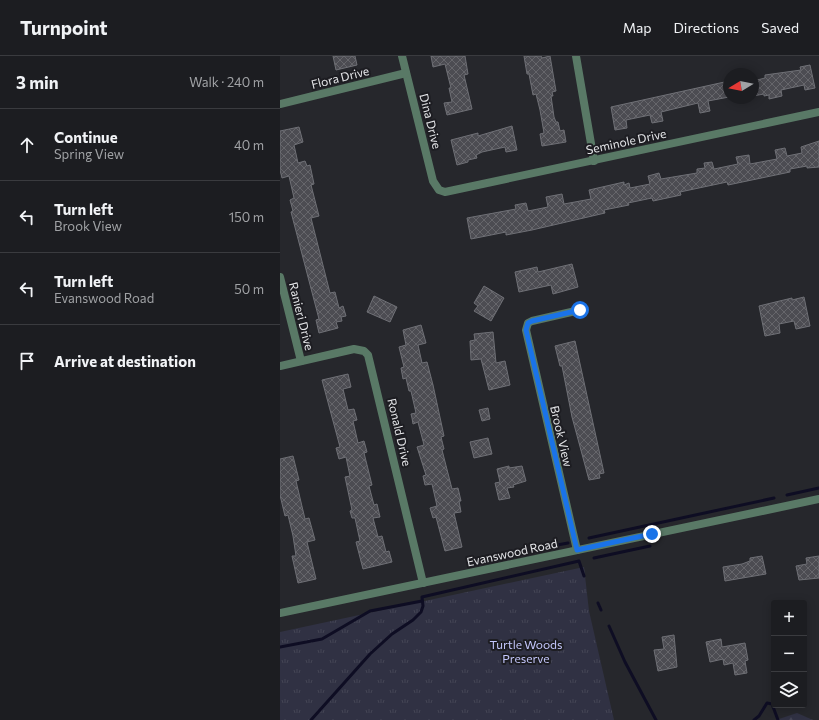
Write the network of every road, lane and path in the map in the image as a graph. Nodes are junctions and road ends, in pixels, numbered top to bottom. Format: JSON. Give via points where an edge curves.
{"nodes":[{"id":1,"x":402,"y":56,"type":"edge"},
{"id":2,"x":576,"y":56,"type":"edge"},
{"id":3,"x":406,"y":72,"type":"junction"},
{"id":4,"x":280,"y":104,"type":"edge"},
{"id":5,"x":819,"y":112,"type":"edge"},
{"id":6,"x":594,"y":160,"type":"junction"},
{"id":7,"x":439,"y":190,"type":"joint"},
{"id":8,"x":280,"y":278,"type":"edge"},
{"id":9,"x":580,"y":310,"type":"dead end"},
{"id":10,"x":301,"y":361,"type":"junction"},
{"id":11,"x":280,"y":366,"type":"edge"},
{"id":12,"x":819,"y":499,"type":"edge"},
{"id":13,"x":577,"y":550,"type":"junction"},
{"id":14,"x":423,"y":583,"type":"junction"},
{"id":15,"x":280,"y":612,"type":"edge"}],
"edges":[{"from":1,"to":3,"type":"street","name":"Dina Drive"},
{"from":2,"to":6,"type":"street"},
{"from":3,"to":4,"type":"street","name":"Flora Drive"},
{"from":3,"to":7,"type":"street","name":"Dina Drive","via":[[433,181]]},
{"from":5,"to":6,"type":"street","name":"Seminole Drive"},
{"from":6,"to":7,"type":"street","name":"Seminole Drive","via":[[454,191]]},
{"from":8,"to":10,"type":"street","name":"Ranieri Drive"},
{"from":9,"to":13,"type":"street","name":"Brook View","via":[[532,321],[526,326]]},
{"from":10,"to":11,"type":"street"},
{"from":10,"to":14,"type":"street","name":"Ronald Drive","via":[[354,349],[364,351],[368,355]]},
{"from":12,"to":13,"type":"street","name":"Evanswood Road"},
{"from":13,"to":14,"type":"street","name":"Evanswood Road"},
{"from":14,"to":15,"type":"street","name":"Evanswood Road"}]}
